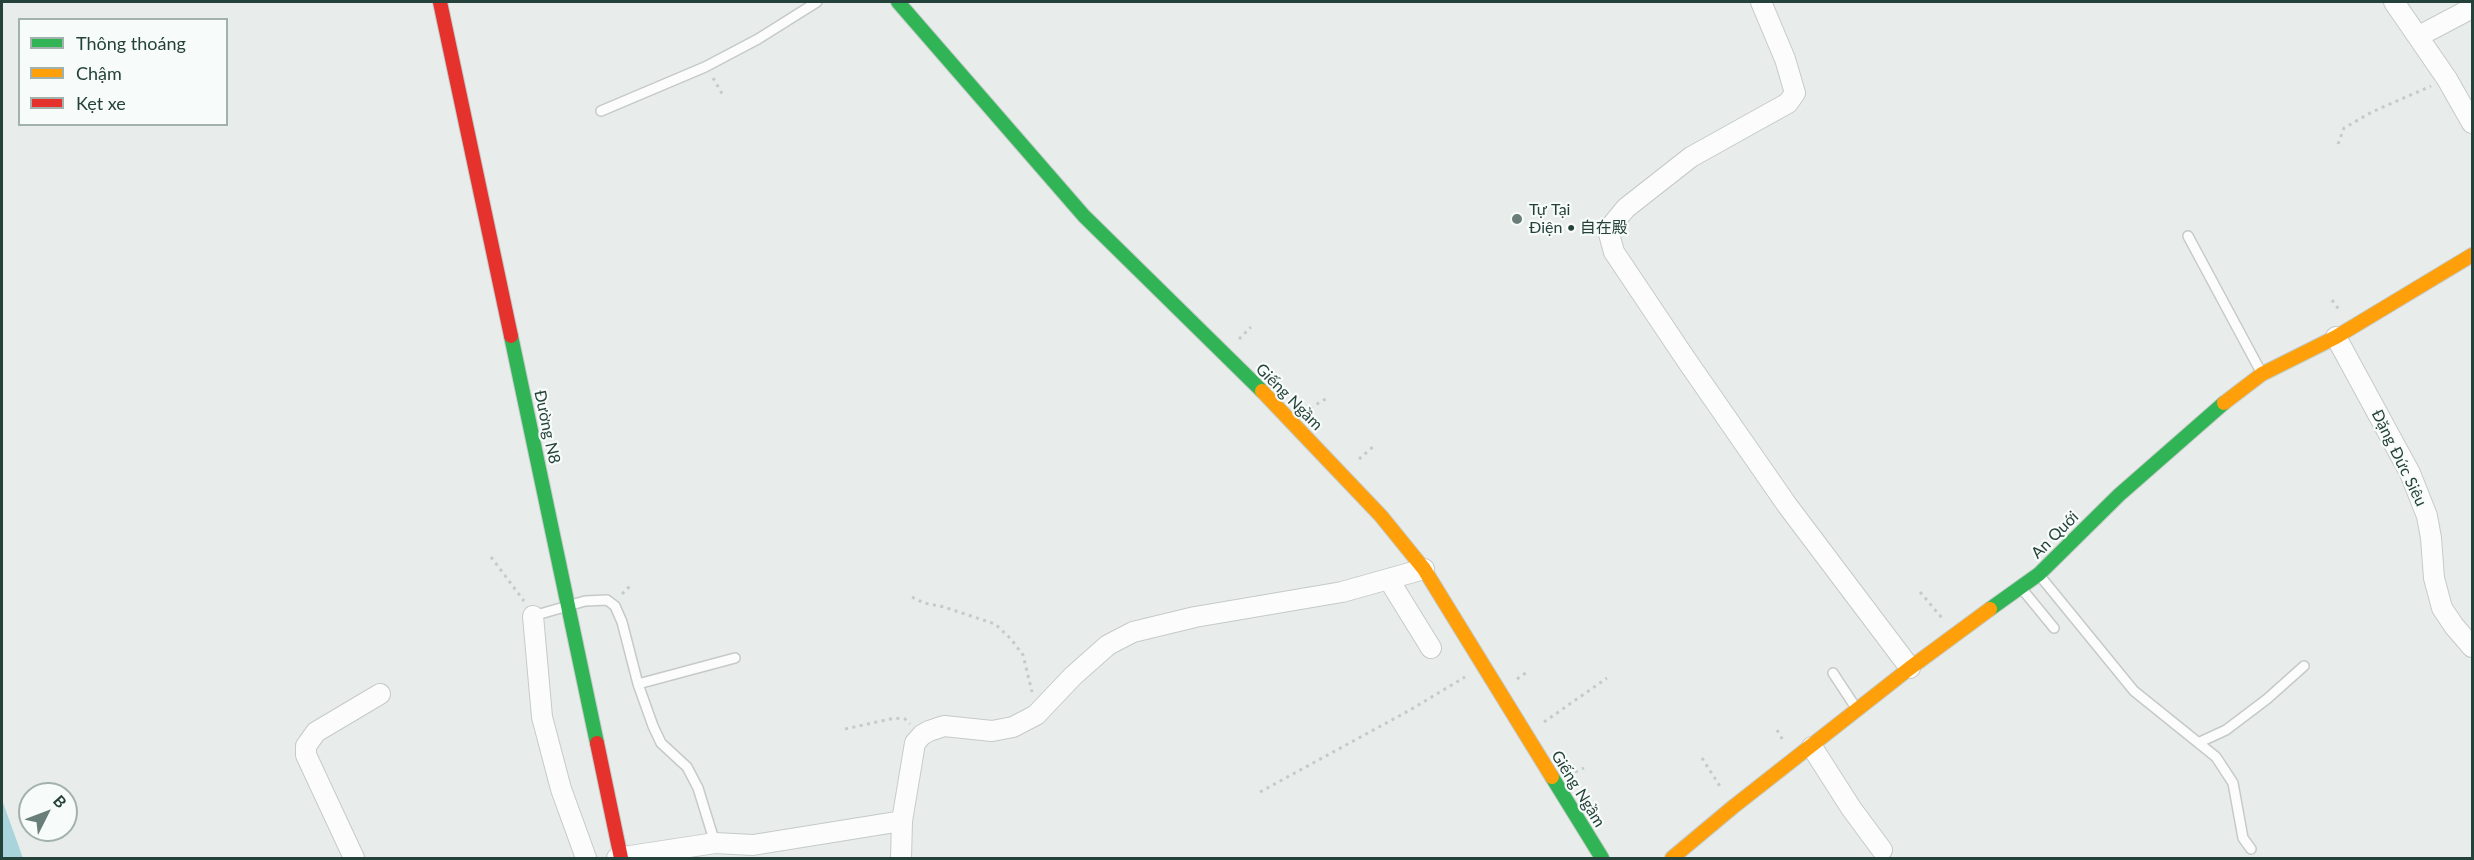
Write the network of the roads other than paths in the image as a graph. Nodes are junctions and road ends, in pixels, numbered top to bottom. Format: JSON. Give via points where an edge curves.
{"nodes":[{"id":1,"x":440,"y":2,"type":"edge"},
{"id":2,"x":817,"y":2,"type":"edge"},
{"id":3,"x":898,"y":2,"type":"edge"},
{"id":4,"x":1761,"y":2,"type":"edge"},
{"id":5,"x":2394,"y":2,"type":"edge"},
{"id":6,"x":2472,"y":8,"type":"edge"},
{"id":7,"x":2419,"y":36,"type":"junction"},
{"id":8,"x":601,"y":111,"type":"dead end"},
{"id":9,"x":2472,"y":123,"type":"edge"},
{"id":10,"x":2187,"y":236,"type":"dead end"},
{"id":11,"x":2472,"y":255,"type":"edge"},
{"id":12,"x":2336,"y":336,"type":"junction"},
{"id":13,"x":2262,"y":374,"type":"junction"},
{"id":14,"x":1424,"y":569,"type":"junction"},
{"id":15,"x":2039,"y":574,"type":"junction"},
{"id":16,"x":1389,"y":580,"type":"junction"},
{"id":17,"x":2021,"y":588,"type":"junction"},
{"id":18,"x":568,"y":606,"type":"junction"},
{"id":19,"x":533,"y":616,"type":"joint"},
{"id":20,"x":2054,"y":628,"type":"dead end"},
{"id":21,"x":2471,"y":643,"type":"edge"},
{"id":22,"x":1431,"y":648,"type":"dead end"},
{"id":23,"x":735,"y":658,"type":"dead end"},
{"id":24,"x":2304,"y":666,"type":"dead end"},
{"id":25,"x":1910,"y":668,"type":"junction"},
{"id":26,"x":1833,"y":673,"type":"dead end"},
{"id":27,"x":638,"y":684,"type":"junction"},
{"id":28,"x":380,"y":694,"type":"dead end"},
{"id":29,"x":1857,"y":710,"type":"junction"},
{"id":30,"x":2200,"y":742,"type":"junction"},
{"id":31,"x":1812,"y":747,"type":"junction"},
{"id":32,"x":902,"y":821,"type":"junction"},
{"id":33,"x":715,"y":843,"type":"junction"},
{"id":34,"x":2251,"y":849,"type":"dead end"},
{"id":35,"x":1882,"y":850,"type":"dead end"},
{"id":36,"x":354,"y":858,"type":"edge"},
{"id":37,"x":586,"y":858,"type":"edge"},
{"id":38,"x":620,"y":858,"type":"edge"},
{"id":39,"x":901,"y":858,"type":"edge"},
{"id":40,"x":1602,"y":858,"type":"edge"},
{"id":41,"x":1672,"y":858,"type":"edge"}],
"edges":[{"from":1,"to":18,"type":"street","name":"Đường N8"},
{"from":2,"to":8,"type":"lane","via":[[705,66]]},
{"from":3,"to":14,"type":"street","name":"Giếng Ngầm","via":[[1084,216],[1291,420],[1381,516]]},
{"from":4,"to":25,"type":"street","via":[[1795,93],[1788,103],[1690,157],[1626,208],[1608,230],[1614,252],[1685,358],[1787,504]]},
{"from":5,"to":7,"type":"street"},
{"from":6,"to":7,"type":"street"},
{"from":7,"to":9,"type":"street"},
{"from":10,"to":13,"type":"lane"},
{"from":11,"to":12,"type":"street","name":"An Quới"},
{"from":12,"to":13,"type":"street","name":"An Quới"},
{"from":12,"to":21,"type":"street","name":"Đặng Đức Siêu","via":[[2410,473],[2427,516],[2434,578],[2442,608]]},
{"from":13,"to":15,"type":"street","name":"An Quới","via":[[2136,480]]},
{"from":14,"to":16,"type":"street"},
{"from":14,"to":40,"type":"street","name":"Giếng Ngầm"},
{"from":15,"to":17,"type":"street","name":"An Quới"},
{"from":15,"to":30,"type":"lane","via":[[2134,691]]},
{"from":16,"to":22,"type":"street"},
{"from":16,"to":32,"type":"street","via":[[1133,632],[1108,645],[1036,715],[1013,727],[992,731],[944,726],[922,735],[915,744]]},
{"from":17,"to":20,"type":"lane"},
{"from":17,"to":25,"type":"street","name":"An Quới"},
{"from":18,"to":19,"type":"lane"},
{"from":18,"to":27,"type":"lane","via":[[606,600],[615,606]]},
{"from":18,"to":38,"type":"street","name":"Đường N8"},
{"from":19,"to":37,"type":"street","via":[[542,717],[561,789]]},
{"from":23,"to":27,"type":"lane"},
{"from":24,"to":30,"type":"lane","via":[[2226,730]]},
{"from":25,"to":29,"type":"street","name":"An Quới"},
{"from":26,"to":29,"type":"lane"},
{"from":27,"to":33,"type":"lane","via":[[661,743],[687,767],[698,788]]},
{"from":28,"to":36,"type":"street","via":[[316,732],[306,746],[306,755]]},
{"from":29,"to":31,"type":"street","name":"An Quới"},
{"from":30,"to":34,"type":"lane","via":[[2216,757],[2233,783],[2243,838]]},
{"from":31,"to":35,"type":"street"},
{"from":31,"to":41,"type":"street","name":"An Quới"},
{"from":32,"to":33,"type":"street","via":[[753,845]]},
{"from":32,"to":39,"type":"street"},
{"from":33,"to":38,"type":"street"}]}
